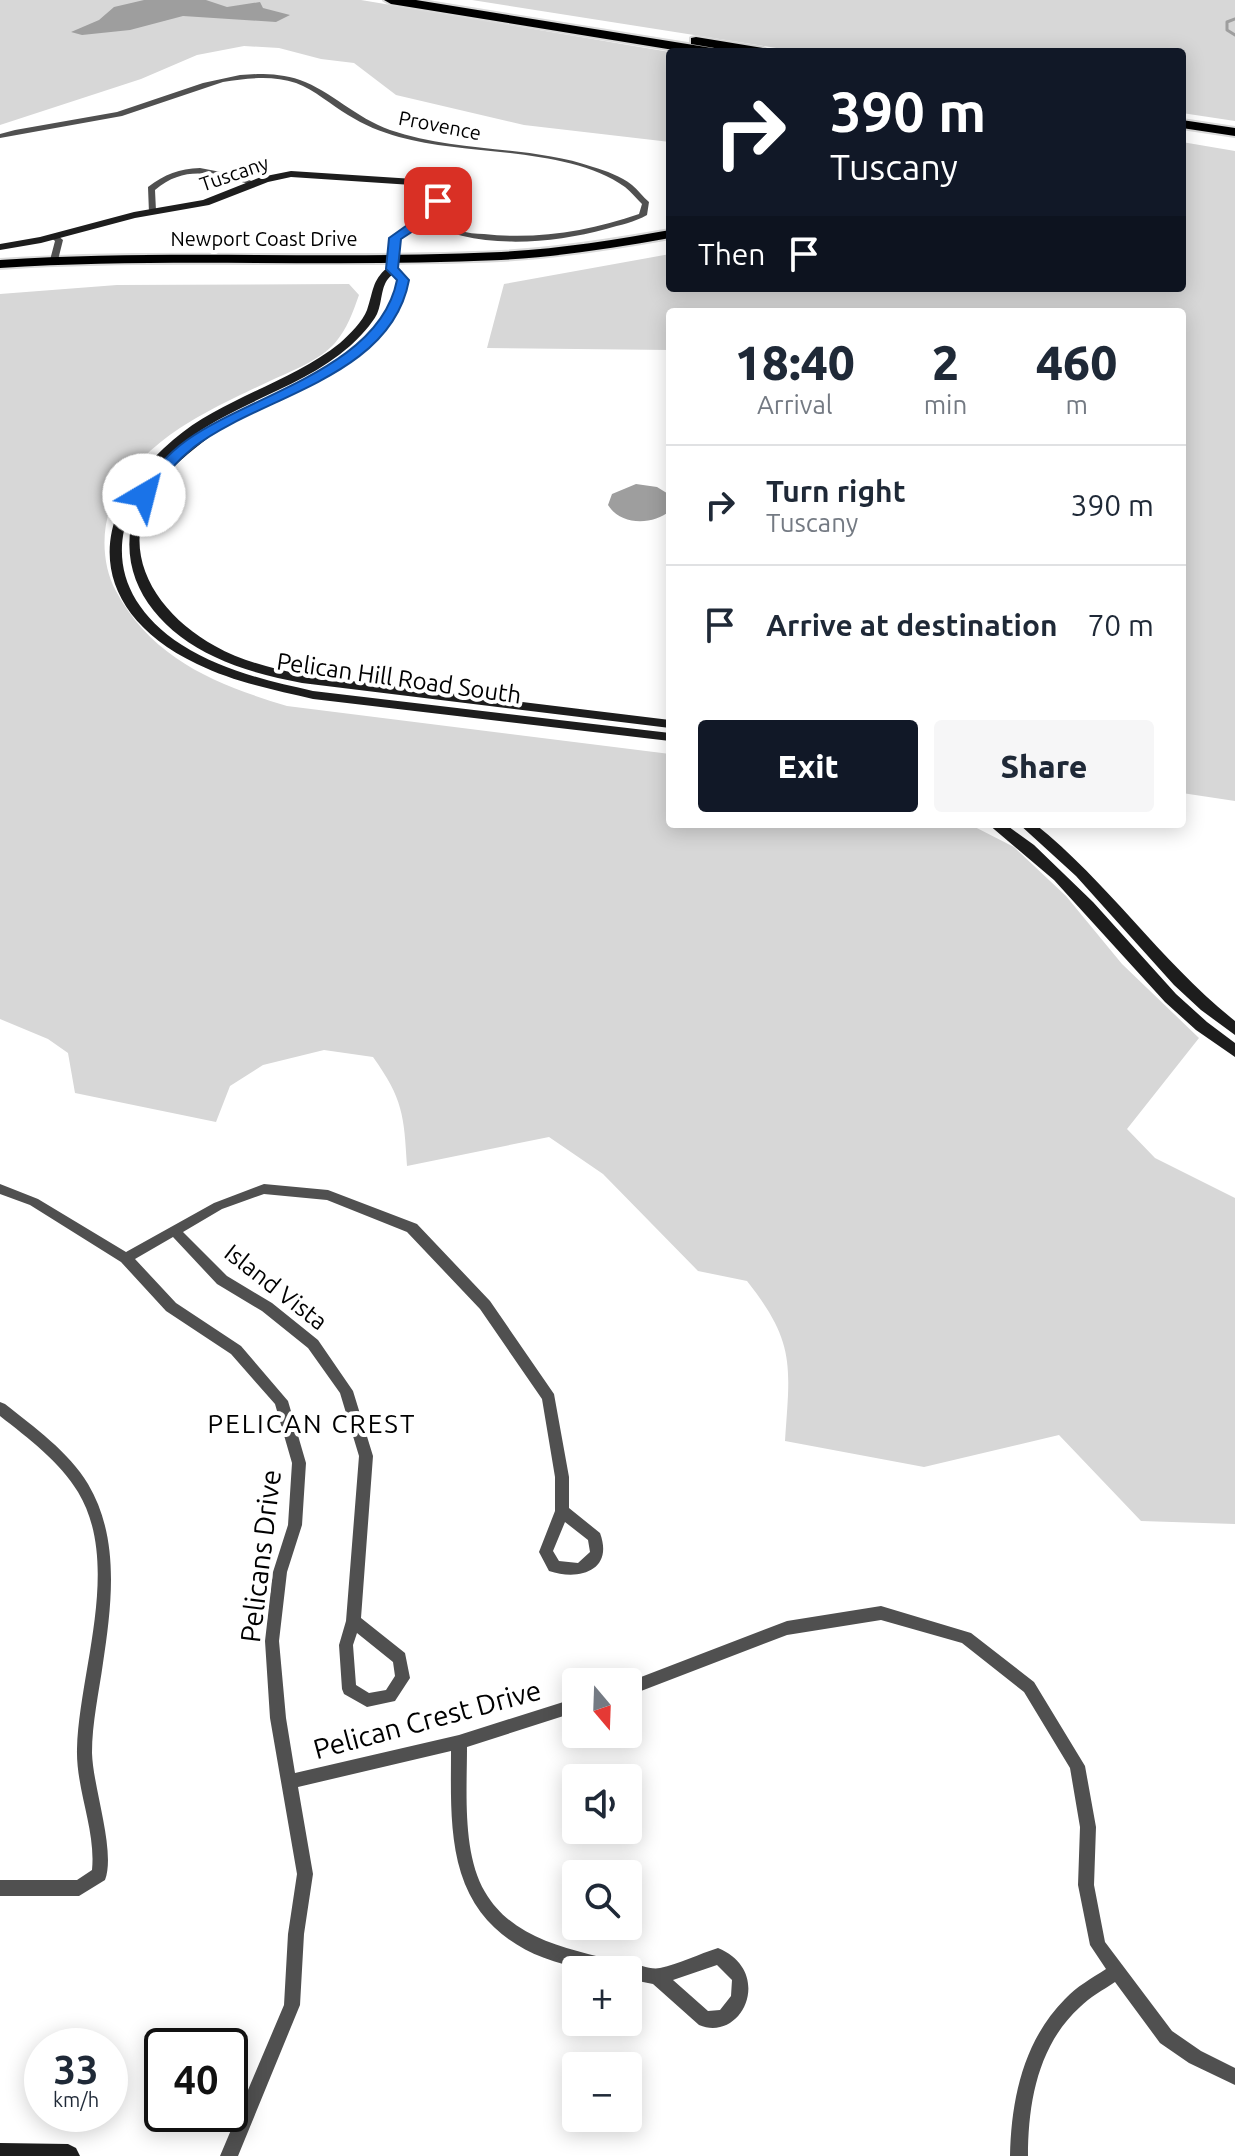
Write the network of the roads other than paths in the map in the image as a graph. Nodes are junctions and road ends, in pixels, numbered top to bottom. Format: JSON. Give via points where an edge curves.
{"nodes":[{"id":1,"x":391,"y":0,"type":"edge"},
{"id":2,"x":445,"y":0,"type":"edge"},
{"id":3,"x":687,"y":48,"type":"edge"},
{"id":4,"x":739,"y":48,"type":"edge"},
{"id":5,"x":1186,"y":125,"type":"edge"},
{"id":6,"x":1235,"y":132,"type":"edge"},
{"id":7,"x":0,"y":136,"type":"edge"},
{"id":8,"x":256,"y":184,"type":"junction"},
{"id":9,"x":152,"y":211,"type":"junction"},
{"id":10,"x":422,"y":219,"type":"junction"},
{"id":11,"x":666,"y":235,"type":"edge"},
{"id":12,"x":54,"y":237,"type":"junction"},
{"id":13,"x":0,"y":247,"type":"edge"},
{"id":14,"x":666,"y":247,"type":"edge"},
{"id":15,"x":54,"y":260,"type":"junction"},
{"id":16,"x":393,"y":263,"type":"junction"},
{"id":17,"x":0,"y":264,"type":"edge"},
{"id":18,"x":0,"y":276,"type":"edge"},
{"id":19,"x":212,"y":423,"type":"junction"},
{"id":20,"x":666,"y":724,"type":"edge"},
{"id":21,"x":666,"y":737,"type":"edge"},
{"id":22,"x":1000,"y":828,"type":"edge"},
{"id":23,"x":1031,"y":828,"type":"edge"},
{"id":24,"x":1230,"y":1026,"type":"edge"},
{"id":25,"x":1209,"y":1032,"type":"junction"},
{"id":26,"x":1234,"y":1048,"type":"edge"},
{"id":27,"x":0,"y":1189,"type":"edge"},
{"id":28,"x":174,"y":1230,"type":"junction"},
{"id":29,"x":126,"y":1258,"type":"junction"},
{"id":30,"x":0,"y":1408,"type":"edge"},
{"id":31,"x":562,"y":1511,"type":"dead end"},
{"id":32,"x":353,"y":1621,"type":"junction"},
{"id":33,"x":642,"y":1684,"type":"edge"},
{"id":34,"x":562,"y":1709,"type":"edge"},
{"id":35,"x":459,"y":1742,"type":"junction"},
{"id":36,"x":291,"y":1781,"type":"junction"},
{"id":37,"x":0,"y":1888,"type":"edge"},
{"id":38,"x":564,"y":1956,"type":"edge"},
{"id":39,"x":1116,"y":1972,"type":"junction"},
{"id":40,"x":642,"y":1974,"type":"edge"},
{"id":41,"x":657,"y":1977,"type":"junction"},
{"id":42,"x":1235,"y":2077,"type":"edge"},
{"id":43,"x":0,"y":2155,"type":"edge"},
{"id":44,"x":68,"y":2156,"type":"edge"},
{"id":45,"x":229,"y":2156,"type":"edge"},
{"id":46,"x":1019,"y":2156,"type":"edge"}],
"edges":[{"from":1,"to":3,"type":"highway"},
{"from":2,"to":4,"type":"highway"},
{"from":5,"to":6,"type":"highway"},
{"from":7,"to":10,"type":"street","name":"Provence","via":[[116,115],[223,79],[271,76],[309,84],[352,115],[407,137],[576,164],[621,182],[646,204],[643,215],[624,222],[544,236],[498,239],[459,233]]},
{"from":8,"to":9,"type":"street","name":"Tuscany","via":[[205,203]]},
{"from":8,"to":9,"type":"street","via":[[184,169],[165,175],[151,189]]},
{"from":8,"to":10,"type":"street","name":"Tuscany","via":[[278,175],[306,173],[414,182],[438,201]]},
{"from":9,"to":12,"type":"street","name":"Tuscany"},
{"from":10,"to":16,"type":"street","via":[[395,238]]},
{"from":11,"to":16,"type":"main road","name":"Newport Coast Drive","via":[[562,252]]},
{"from":12,"to":13,"type":"street","name":"Tuscany"},
{"from":12,"to":15,"type":"street","via":[[59,240]]},
{"from":14,"to":16,"type":"main road","name":"Newport Coast Drive","via":[[564,263]]},
{"from":15,"to":16,"type":"main road","name":"Newport Coast Drive"},
{"from":15,"to":17,"type":"main road","name":"Newport Coast Drive"},
{"from":16,"to":18,"type":"main road","name":"Newport Coast Drive"},
{"from":16,"to":19,"type":"street","name":"Pelican Hill Road South","via":[[381,278],[372,316],[333,356]]},
{"from":16,"to":19,"type":"street","name":"Pelican Hill Road South","via":[[403,280],[399,299],[367,345],[328,371]]},
{"from":19,"to":20,"type":"street","name":"Pelican Hill Road South","via":[[161,469],[144,495],[133,530],[133,562],[145,590],[160,611],[208,648],[302,679]]},
{"from":19,"to":21,"type":"street","name":"Pelican Hill Road South","via":[[147,467],[128,494],[115,533],[115,569],[128,600],[145,624],[171,644],[217,668],[313,695]]},
{"from":22,"to":25,"type":"street","via":[[1052,866],[1179,1009]]},
{"from":23,"to":24,"type":"street","via":[[1094,881],[1188,993]]},
{"from":24,"to":25,"type":"street"},
{"from":25,"to":26,"type":"street"},
{"from":27,"to":29,"type":"street","name":"Pelicans Drive","via":[[34,1202]]},
{"from":28,"to":29,"type":"street"},
{"from":28,"to":31,"type":"street","via":[[264,1189],[328,1195],[412,1228],[485,1305],[549,1398]]},
{"from":28,"to":32,"type":"street","name":"Island Vista","via":[[222,1280],[313,1344],[346,1391],[366,1456]]},
{"from":29,"to":36,"type":"street","name":"Pelicans Drive","via":[[171,1307],[236,1350],[281,1401],[299,1463],[295,1525],[280,1572],[272,1641],[278,1718]]},
{"from":30,"to":37,"type":"street","via":[[63,1463],[85,1490],[103,1548],[103,1592],[84,1745],[101,1856],[99,1874],[79,1888]]},
{"from":32,"to":32,"type":"street","name":"Island Vista","via":[[346,1645],[349,1689],[367,1700],[390,1696],[403,1678],[400,1658]]},
{"from":33,"to":39,"type":"street","via":[[787,1628],[881,1613],[966,1638],[1029,1687],[1077,1766],[1088,1827],[1086,1885],[1098,1945]]},
{"from":34,"to":35,"type":"street","name":"Pelican Crest Drive"},
{"from":35,"to":36,"type":"street","name":"Pelican Crest Drive"},
{"from":35,"to":38,"type":"street","via":[[460,1831],[468,1873],[487,1908],[513,1934]]},
{"from":36,"to":45,"type":"street","name":"Pelicans Drive","via":[[305,1874],[292,2005]]},
{"from":39,"to":42,"type":"street","via":[[1166,2037]]},
{"from":39,"to":46,"type":"street","via":[[1072,2002],[1034,2057]]},
{"from":40,"to":41,"type":"street"},
{"from":41,"to":41,"type":"street","via":[[705,2019],[724,2018],[739,2003],[742,1981],[731,1963],[718,1956]]},
{"from":43,"to":44,"type":"street"}]}
